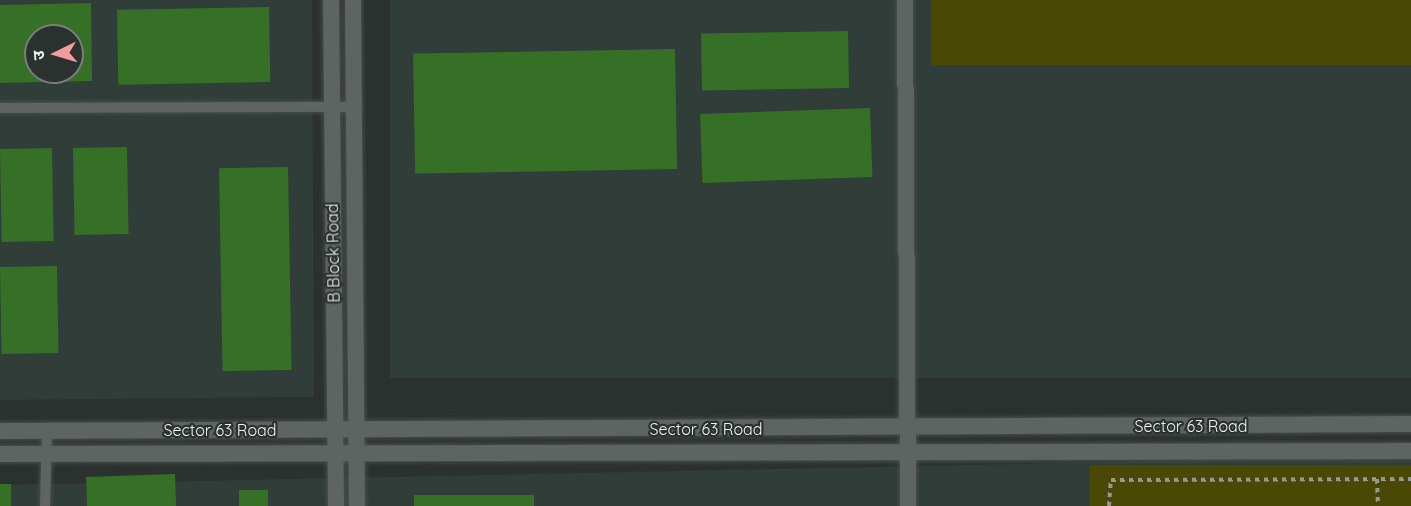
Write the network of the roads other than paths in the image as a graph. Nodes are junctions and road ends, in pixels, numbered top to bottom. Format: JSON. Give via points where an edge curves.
{"nodes":[{"id":1,"x":331,"y":0,"type":"edge"},
{"id":2,"x":353,"y":0,"type":"edge"},
{"id":3,"x":905,"y":0,"type":"edge"},
{"id":4,"x":331,"y":107,"type":"junction"},
{"id":5,"x":353,"y":107,"type":"junction"},
{"id":6,"x":0,"y":108,"type":"edge"},
{"id":7,"x":1411,"y":424,"type":"edge"},
{"id":8,"x":908,"y":427,"type":"junction"},
{"id":9,"x":335,"y":430,"type":"junction"},
{"id":10,"x":356,"y":430,"type":"junction"},
{"id":11,"x":0,"y":431,"type":"edge"},
{"id":12,"x":47,"y":431,"type":"junction"},
{"id":13,"x":908,"y":450,"type":"junction"},
{"id":14,"x":1411,"y":451,"type":"edge"},
{"id":15,"x":336,"y":452,"type":"junction"},
{"id":16,"x":357,"y":452,"type":"junction"},
{"id":17,"x":47,"y":453,"type":"junction"},
{"id":18,"x":0,"y":454,"type":"edge"},
{"id":19,"x":45,"y":506,"type":"edge"},
{"id":20,"x":336,"y":506,"type":"edge"},
{"id":21,"x":357,"y":506,"type":"edge"},
{"id":22,"x":908,"y":506,"type":"edge"}],
"edges":[{"from":1,"to":4,"type":"street","name":"B Block Road"},
{"from":2,"to":5,"type":"street","name":"B Block Road"},
{"from":3,"to":8,"type":"street"},
{"from":4,"to":5,"type":"lane"},
{"from":4,"to":6,"type":"lane"},
{"from":4,"to":9,"type":"street","name":"B Block Road"},
{"from":5,"to":10,"type":"street","name":"B Block Road"},
{"from":7,"to":8,"type":"street","name":"Sector 63 Road"},
{"from":8,"to":10,"type":"street","name":"Sector 63 Road"},
{"from":8,"to":13,"type":"street"},
{"from":9,"to":10,"type":"street","name":"Sector 63 Road"},
{"from":9,"to":12,"type":"street","name":"Sector 63 Road"},
{"from":9,"to":15,"type":"street","name":"B Block Road"},
{"from":10,"to":16,"type":"street","name":"B Block Road"},
{"from":11,"to":12,"type":"street","name":"Sector 63 Road"},
{"from":12,"to":17,"type":"lane"},
{"from":13,"to":14,"type":"street","name":"Sector 63 Road"},
{"from":13,"to":16,"type":"street","name":"Sector 63 Road"},
{"from":13,"to":22,"type":"street"},
{"from":15,"to":16,"type":"street","name":"Sector 63 Road"},
{"from":15,"to":17,"type":"street","name":"Sector 63 Road"},
{"from":15,"to":20,"type":"street","name":"B Block Road"},
{"from":16,"to":21,"type":"street","name":"B Block Road"},
{"from":17,"to":18,"type":"street","name":"Sector 63 Road"},
{"from":17,"to":19,"type":"lane"}]}
